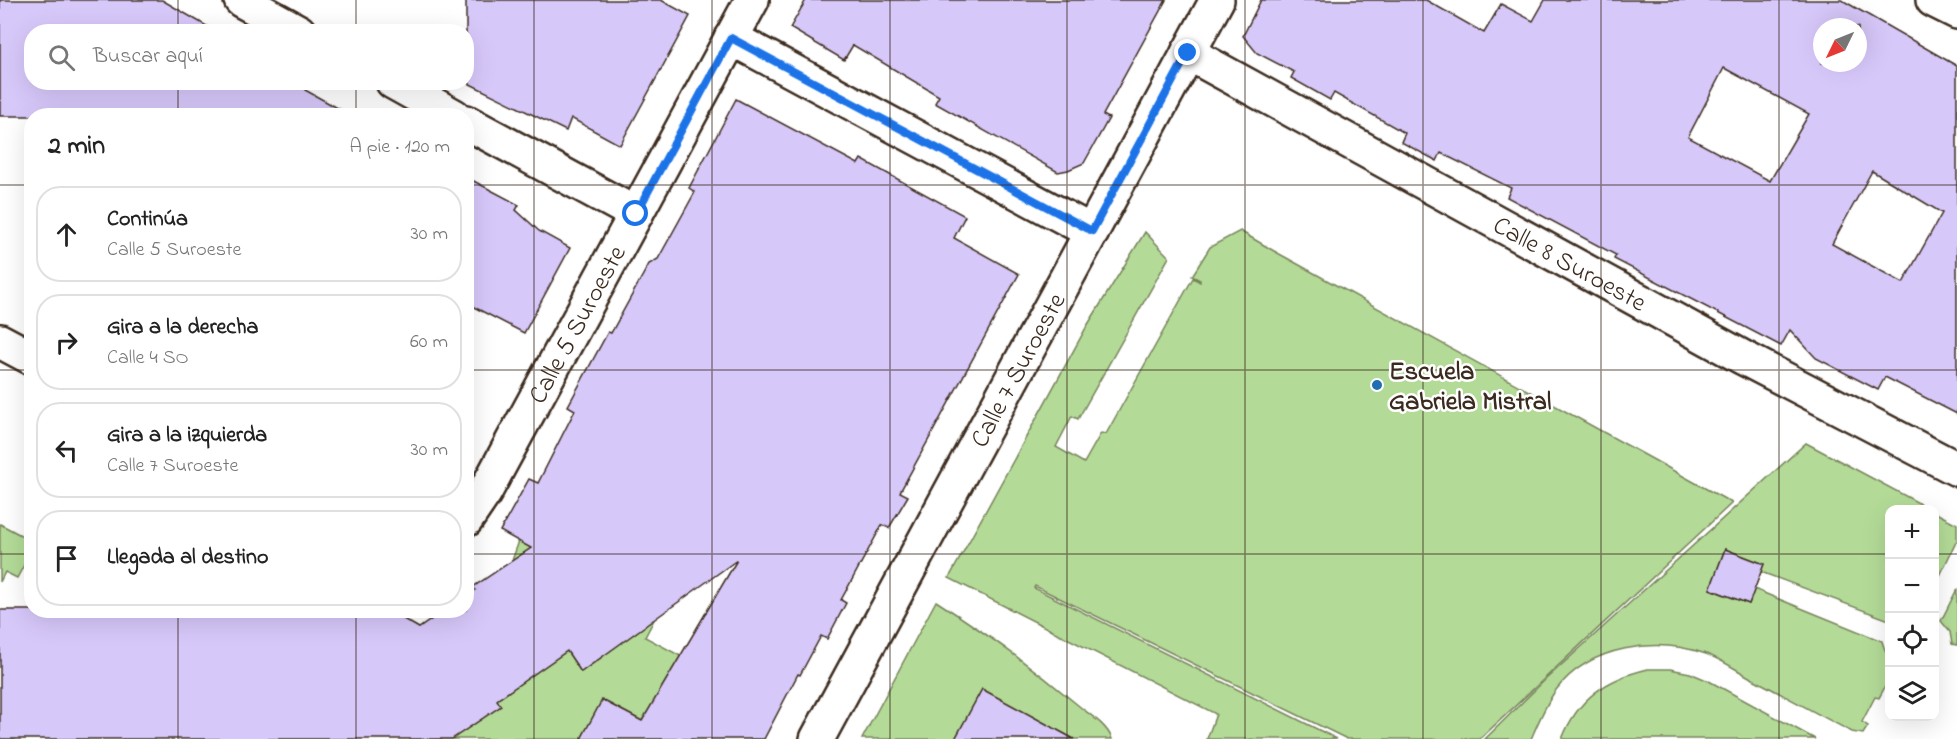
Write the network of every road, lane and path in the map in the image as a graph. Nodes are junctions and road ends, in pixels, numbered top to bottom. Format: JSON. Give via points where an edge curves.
{"nodes":[{"id":1,"x":241,"y":0,"type":"edge"},
{"id":2,"x":752,"y":0,"type":"edge"},
{"id":3,"x":1217,"y":0,"type":"edge"},
{"id":4,"x":1933,"y":0,"type":"edge"},
{"id":5,"x":1957,"y":12,"type":"edge"},
{"id":6,"x":284,"y":24,"type":"edge"},
{"id":7,"x":731,"y":38,"type":"junction"},
{"id":8,"x":1188,"y":53,"type":"junction"},
{"id":9,"x":407,"y":90,"type":"edge"},
{"id":10,"x":440,"y":108,"type":"edge"},
{"id":11,"x":474,"y":127,"type":"edge"},
{"id":12,"x":636,"y":214,"type":"junction"},
{"id":13,"x":1092,"y":231,"type":"junction"},
{"id":14,"x":0,"y":340,"type":"edge"},
{"id":15,"x":24,"y":354,"type":"edge"},
{"id":16,"x":1957,"y":469,"type":"edge"},
{"id":17,"x":474,"y":508,"type":"edge"},
{"id":18,"x":817,"y":739,"type":"edge"}],
"edges":[{"from":1,"to":6,"type":"street"},
{"from":2,"to":7,"type":"street","name":"Calle 5 Suroeste"},
{"from":3,"to":8,"type":"street","name":"Calle 7 Suroeste"},
{"from":4,"to":5,"type":"street"},
{"from":7,"to":12,"type":"street","name":"Calle 5 Suroeste"},
{"from":7,"to":13,"type":"street"},
{"from":8,"to":13,"type":"street","name":"Calle 7 Suroeste"},
{"from":8,"to":16,"type":"street","name":"Calle 8 Suroeste","via":[[1742,357]]},
{"from":9,"to":10,"type":"street"},
{"from":11,"to":12,"type":"street"},
{"from":12,"to":17,"type":"street","name":"Calle 5 Suroeste"},
{"from":13,"to":18,"type":"street","name":"Calle 7 Suroeste"},
{"from":14,"to":15,"type":"street"}]}
